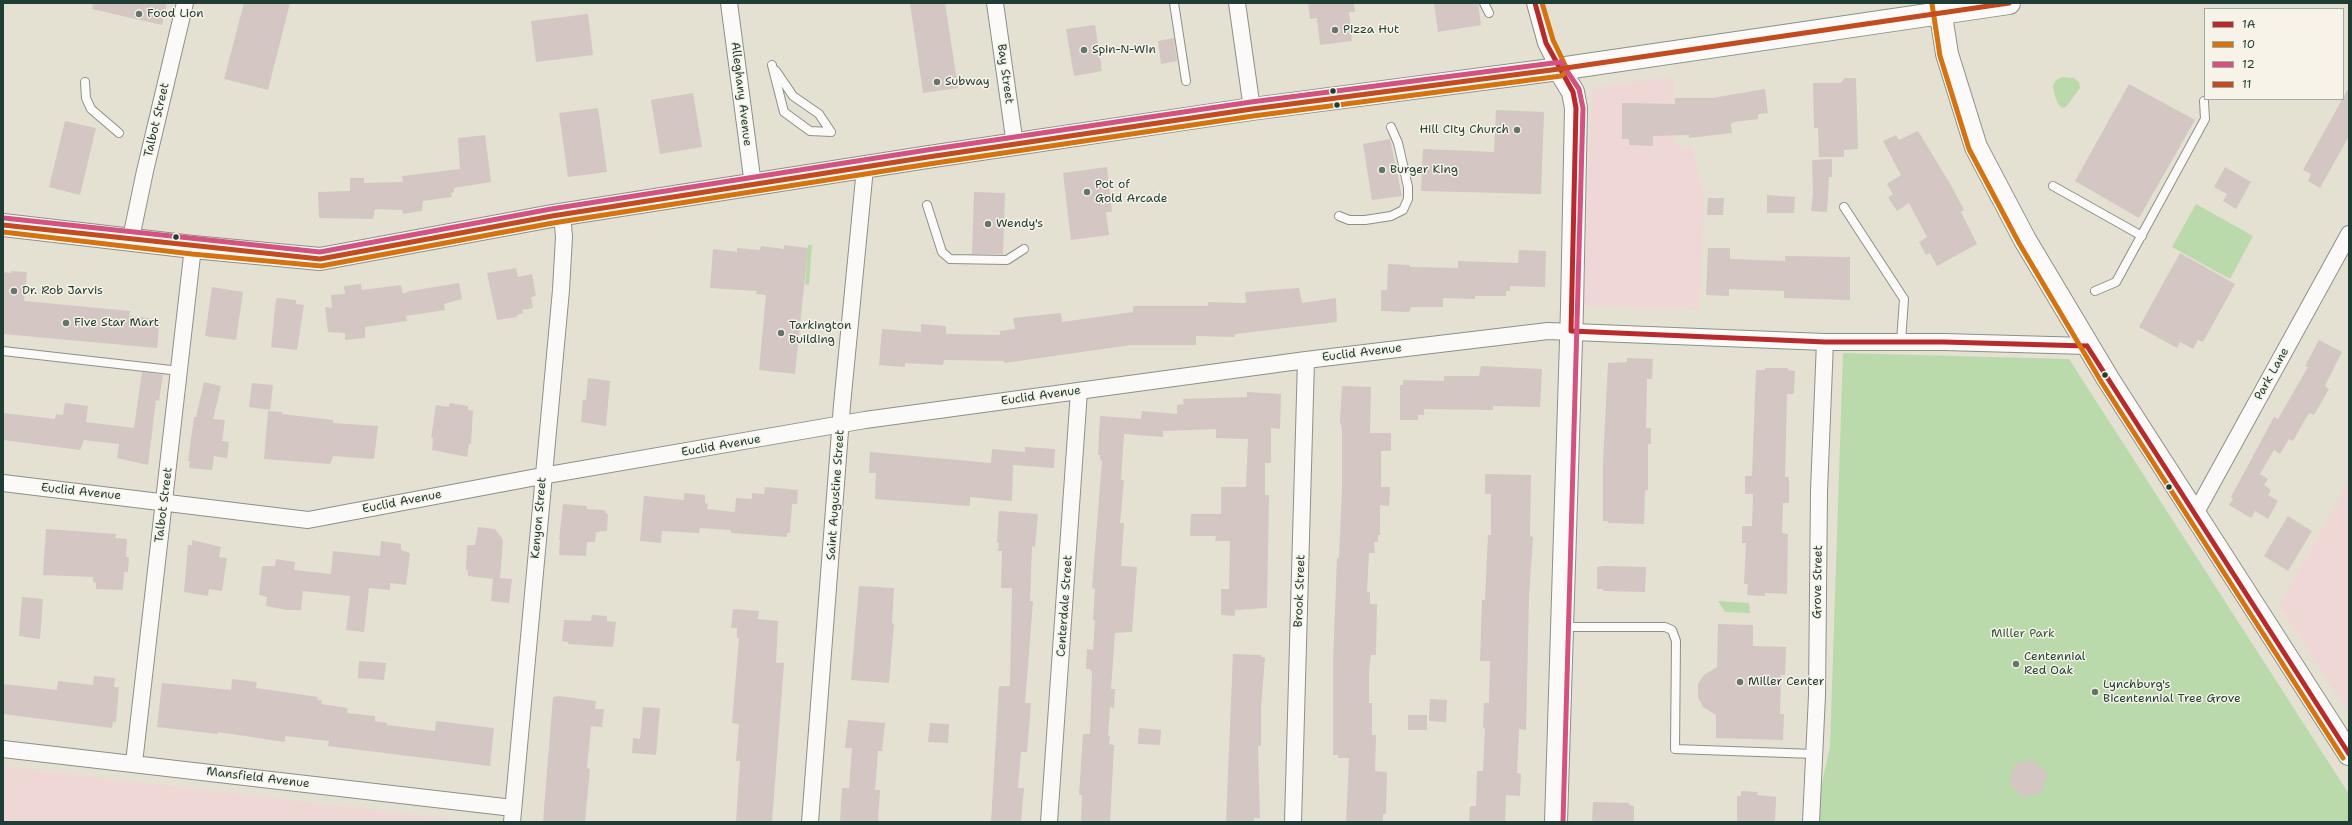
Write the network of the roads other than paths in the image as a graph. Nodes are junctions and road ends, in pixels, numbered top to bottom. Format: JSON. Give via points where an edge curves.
{"nodes":[{"id":1,"x":185,"y":3,"type":"edge"},
{"id":2,"x":729,"y":3,"type":"edge"},
{"id":3,"x":995,"y":3,"type":"edge"},
{"id":4,"x":1174,"y":3,"type":"edge"},
{"id":5,"x":1237,"y":3,"type":"edge"},
{"id":6,"x":1484,"y":3,"type":"edge"},
{"id":7,"x":1535,"y":3,"type":"edge"},
{"id":8,"x":2009,"y":3,"type":"edge"},
{"id":9,"x":1940,"y":8,"type":"edge"},
{"id":10,"x":1489,"y":13,"type":"dead end"},
{"id":11,"x":1559,"y":69,"type":"junction"},
{"id":12,"x":1186,"y":81,"type":"dead end"},
{"id":13,"x":85,"y":82,"type":"dead end"},
{"id":14,"x":2204,"y":100,"type":"dead end"},
{"id":15,"x":1252,"y":109,"type":"junction"},
{"id":16,"x":1391,"y":127,"type":"dead end"},
{"id":17,"x":831,"y":132,"type":"joint"},
{"id":18,"x":119,"y":133,"type":"dead end"},
{"id":19,"x":1015,"y":145,"type":"junction"},
{"id":20,"x":865,"y":168,"type":"junction"},
{"id":21,"x":753,"y":185,"type":"junction"},
{"id":22,"x":2053,"y":186,"type":"dead end"},
{"id":23,"x":927,"y":205,"type":"dead end"},
{"id":24,"x":1844,"y":207,"type":"dead end"},
{"id":25,"x":562,"y":214,"type":"junction"},
{"id":26,"x":1339,"y":216,"type":"dead end"},
{"id":27,"x":3,"y":225,"type":"edge"},
{"id":28,"x":2349,"y":234,"type":"edge"},
{"id":29,"x":2142,"y":236,"type":"junction"},
{"id":30,"x":131,"y":238,"type":"junction"},
{"id":31,"x":193,"y":247,"type":"junction"},
{"id":32,"x":1024,"y":249,"type":"dead end"},
{"id":33,"x":2095,"y":291,"type":"dead end"},
{"id":34,"x":1571,"y":331,"type":"junction"},
{"id":35,"x":1825,"y":342,"type":"junction"},
{"id":36,"x":1900,"y":342,"type":"junction"},
{"id":37,"x":2087,"y":346,"type":"junction"},
{"id":38,"x":3,"y":351,"type":"edge"},
{"id":39,"x":1306,"y":360,"type":"junction"},
{"id":40,"x":180,"y":371,"type":"junction"},
{"id":41,"x":1079,"y":391,"type":"junction"},
{"id":42,"x":841,"y":425,"type":"junction"},
{"id":43,"x":542,"y":476,"type":"junction"},
{"id":44,"x":3,"y":483,"type":"edge"},
{"id":45,"x":165,"y":501,"type":"junction"},
{"id":46,"x":2194,"y":514,"type":"junction"},
{"id":47,"x":1563,"y":627,"type":"junction"},
{"id":48,"x":3,"y":749,"type":"edge"},
{"id":49,"x":1814,"y":754,"type":"junction"},
{"id":50,"x":2349,"y":754,"type":"edge"},
{"id":51,"x":134,"y":763,"type":"junction"},
{"id":52,"x":512,"y":815,"type":"edge"},
{"id":53,"x":810,"y":822,"type":"edge"},
{"id":54,"x":1049,"y":822,"type":"edge"},
{"id":55,"x":1293,"y":822,"type":"edge"},
{"id":56,"x":1556,"y":822,"type":"edge"},
{"id":57,"x":1810,"y":822,"type":"edge"}],
"edges":[{"from":1,"to":30,"type":"street","name":"Talbot Street"},
{"from":2,"to":21,"type":"street","name":"Alleghany Avenue"},
{"from":3,"to":19,"type":"street","name":"Bay Street"},
{"from":4,"to":12,"type":"lane"},
{"from":5,"to":15,"type":"street"},
{"from":6,"to":10,"type":"lane"},
{"from":7,"to":11,"type":"street","via":[[1546,43]]},
{"from":8,"to":9,"type":"main road"},
{"from":9,"to":11,"type":"main road"},
{"from":9,"to":37,"type":"main road","via":[[1947,54],[1976,147],[2025,240]]},
{"from":11,"to":15,"type":"main road"},
{"from":11,"to":34,"type":"main road","via":[[1573,92],[1576,108]]},
{"from":13,"to":18,"type":"lane","via":[[86,98],[91,109]]},
{"from":14,"to":29,"type":"lane","via":[[2205,119]]},
{"from":15,"to":19,"type":"main road"},
{"from":16,"to":26,"type":"lane","via":[[1398,143],[1408,187],[1408,199],[1403,210],[1391,216],[1365,220],[1349,220]]},
{"from":17,"to":17,"type":"lane","via":[[818,114],[793,96],[772,66],[784,112],[810,131]]},
{"from":19,"to":20,"type":"main road"},
{"from":20,"to":21,"type":"main road"},
{"from":20,"to":42,"type":"street","name":"Saint Augustine Street"},
{"from":21,"to":25,"type":"main road"},
{"from":22,"to":29,"type":"lane"},
{"from":23,"to":32,"type":"lane","via":[[942,252],[950,259],[1007,260]]},
{"from":24,"to":36,"type":"lane","via":[[1904,299]]},
{"from":25,"to":31,"type":"main road","via":[[320,259]]},
{"from":25,"to":43,"type":"street","name":"Kenyon Street","via":[[564,237],[561,290]]},
{"from":27,"to":30,"type":"main road"},
{"from":28,"to":46,"type":"street","name":"Park Lane"},
{"from":29,"to":33,"type":"lane","via":[[2116,282]]},
{"from":30,"to":31,"type":"main road"},
{"from":31,"to":40,"type":"street","name":"Talbot Street"},
{"from":34,"to":35,"type":"street","name":"Euclid Avenue"},
{"from":34,"to":39,"type":"street","name":"Euclid Avenue","via":[[1548,331]]},
{"from":34,"to":47,"type":"main road"},
{"from":35,"to":36,"type":"street","name":"Euclid Avenue"},
{"from":35,"to":49,"type":"street","name":"Grove Street","via":[[1819,491]]},
{"from":36,"to":37,"type":"street","name":"Euclid Avenue"},
{"from":37,"to":46,"type":"main road"},
{"from":38,"to":40,"type":"lane"},
{"from":39,"to":41,"type":"street","name":"Euclid Avenue"},
{"from":39,"to":55,"type":"street","name":"Brook Street"},
{"from":40,"to":45,"type":"street","name":"Talbot Street"},
{"from":41,"to":42,"type":"street","name":"Euclid Avenue"},
{"from":41,"to":54,"type":"street","name":"Centerdale Street"},
{"from":42,"to":43,"type":"street","name":"Euclid Avenue"},
{"from":42,"to":53,"type":"street","name":"Saint Augustine Street"},
{"from":43,"to":45,"type":"street","name":"Euclid Avenue","via":[[308,520]]},
{"from":43,"to":52,"type":"street","name":"Kenyon Street"},
{"from":44,"to":45,"type":"street","name":"Euclid Avenue"},
{"from":45,"to":51,"type":"street","name":"Talbot Street"},
{"from":46,"to":50,"type":"main road"},
{"from":47,"to":49,"type":"lane","via":[[1665,627],[1672,630],[1676,641],[1674,749]]},
{"from":47,"to":56,"type":"main road"},
{"from":48,"to":51,"type":"street","name":"Mansfield Avenue"},
{"from":49,"to":57,"type":"street","name":"Grove Street"},
{"from":51,"to":52,"type":"street","name":"Mansfield Avenue"}]}
